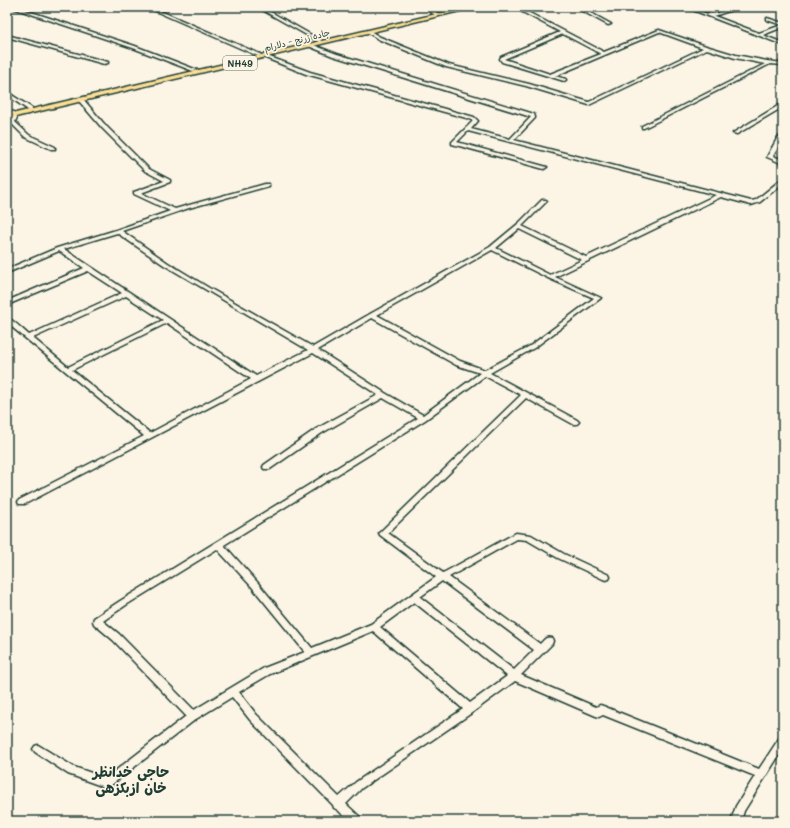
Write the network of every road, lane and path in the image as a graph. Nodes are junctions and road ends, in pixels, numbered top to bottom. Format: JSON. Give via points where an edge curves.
{"nodes":[{"id":1,"x":12,"y":7,"type":"edge"},
{"id":2,"x":148,"y":7,"type":"edge"},
{"id":3,"x":259,"y":7,"type":"edge"},
{"id":4,"x":429,"y":7,"type":"edge"},
{"id":5,"x":474,"y":7,"type":"edge"},
{"id":6,"x":515,"y":7,"type":"edge"},
{"id":7,"x":577,"y":7,"type":"edge"},
{"id":8,"x":687,"y":7,"type":"edge"},
{"id":9,"x":739,"y":7,"type":"edge"},
{"id":10,"x":458,"y":8,"type":"edge"},
{"id":11,"x":437,"y":14,"type":"junction"},
{"id":12,"x":711,"y":16,"type":"junction"},
{"id":13,"x":768,"y":19,"type":"dead end"},
{"id":14,"x":609,"y":24,"type":"dead end"},
{"id":15,"x":783,"y":25,"type":"edge"},
{"id":16,"x":369,"y":32,"type":"junction"},
{"id":17,"x":562,"y":33,"type":"junction"},
{"id":18,"x":759,"y":35,"type":"junction"},
{"id":19,"x":7,"y":36,"type":"edge"},
{"id":20,"x":320,"y":40,"type":"junction"},
{"id":21,"x":783,"y":44,"type":"edge"},
{"id":22,"x":308,"y":45,"type":"junction"},
{"id":23,"x":707,"y":48,"type":"junction"},
{"id":24,"x":603,"y":53,"type":"junction"},
{"id":25,"x":262,"y":56,"type":"junction"},
{"id":26,"x":106,"y":63,"type":"dead end"},
{"id":27,"x":768,"y":64,"type":"junction"},
{"id":28,"x":783,"y":64,"type":"edge"},
{"id":29,"x":195,"y":70,"type":"junction"},
{"id":30,"x":550,"y":76,"type":"junction"},
{"id":31,"x":564,"y":80,"type":"dead end"},
{"id":32,"x":7,"y":93,"type":"edge"},
{"id":33,"x":80,"y":100,"type":"junction"},
{"id":34,"x":783,"y":105,"type":"edge"},
{"id":35,"x":30,"y":109,"type":"junction"},
{"id":36,"x":12,"y":114,"type":"edge"},
{"id":37,"x":7,"y":118,"type":"edge"},
{"id":38,"x":644,"y":127,"type":"dead end"},
{"id":39,"x":468,"y":130,"type":"junction"},
{"id":40,"x":735,"y":133,"type":"dead end"},
{"id":41,"x":780,"y":139,"type":"edge"},
{"id":42,"x":512,"y":140,"type":"junction"},
{"id":43,"x":53,"y":148,"type":"dead end"},
{"id":44,"x":783,"y":162,"type":"edge"},
{"id":45,"x":544,"y":167,"type":"dead end"},
{"id":46,"x":783,"y":180,"type":"edge"},
{"id":47,"x":267,"y":185,"type":"dead end"},
{"id":48,"x":721,"y":196,"type":"junction"},
{"id":49,"x":544,"y":201,"type":"dead end"},
{"id":50,"x":174,"y":211,"type":"junction"},
{"id":51,"x":518,"y":226,"type":"junction"},
{"id":52,"x":118,"y":231,"type":"junction"},
{"id":53,"x":492,"y":248,"type":"junction"},
{"id":54,"x":59,"y":249,"type":"junction"},
{"id":55,"x":587,"y":260,"type":"junction"},
{"id":56,"x":88,"y":269,"type":"junction"},
{"id":57,"x":7,"y":271,"type":"edge"},
{"id":58,"x":550,"y":277,"type":"junction"},
{"id":59,"x":126,"y":294,"type":"junction"},
{"id":60,"x":7,"y":303,"type":"edge"},
{"id":61,"x":372,"y":315,"type":"junction"},
{"id":62,"x":7,"y":319,"type":"edge"},
{"id":63,"x":166,"y":321,"type":"junction"},
{"id":64,"x":28,"y":338,"type":"junction"},
{"id":65,"x":313,"y":350,"type":"junction"},
{"id":66,"x":67,"y":370,"type":"junction"},
{"id":67,"x":486,"y":373,"type":"junction"},
{"id":68,"x":256,"y":379,"type":"junction"},
{"id":69,"x":383,"y":395,"type":"junction"},
{"id":70,"x":525,"y":396,"type":"junction"},
{"id":71,"x":424,"y":418,"type":"junction"},
{"id":72,"x":575,"y":422,"type":"dead end"},
{"id":73,"x":149,"y":436,"type":"junction"},
{"id":74,"x":267,"y":467,"type":"dead end"},
{"id":75,"x":22,"y":502,"type":"dead end"},
{"id":76,"x":218,"y":544,"type":"junction"},
{"id":77,"x":442,"y":577,"type":"junction"},
{"id":78,"x":606,"y":577,"type":"dead end"},
{"id":79,"x":416,"y":598,"type":"junction"},
{"id":80,"x":374,"y":627,"type":"junction"},
{"id":81,"x":549,"y":642,"type":"dead end"},
{"id":82,"x":540,"y":649,"type":"junction"},
{"id":83,"x":311,"y":653,"type":"junction"},
{"id":84,"x":514,"y":676,"type":"junction"},
{"id":85,"x":233,"y":691,"type":"junction"},
{"id":86,"x":470,"y":709,"type":"junction"},
{"id":87,"x":193,"y":716,"type":"junction"},
{"id":88,"x":783,"y":740,"type":"edge"},
{"id":89,"x":38,"y":749,"type":"dead end"},
{"id":90,"x":760,"y":778,"type":"junction"},
{"id":91,"x":338,"y":805,"type":"junction"},
{"id":92,"x":356,"y":821,"type":"edge"},
{"id":93,"x":736,"y":821,"type":"edge"}],
"edges":[{"from":1,"to":29,"type":"street"},
{"from":2,"to":25,"type":"street"},
{"from":3,"to":20,"type":"street"},
{"from":4,"to":11,"type":"street"},
{"from":5,"to":10,"type":"highway","name":"جاده زرنج - دلارام","number":"NH49"},
{"from":6,"to":17,"type":"street"},
{"from":7,"to":14,"type":"street"},
{"from":8,"to":12,"type":"street"},
{"from":9,"to":12,"type":"street"},
{"from":10,"to":11,"type":"highway","name":"جاده زرنج - دلارام","number":"NH49"},
{"from":11,"to":16,"type":"highway","name":"جاده زرنج - دلارام","number":"NH49"},
{"from":11,"to":20,"type":"highway","name":"جاده زرنج - دلارام","number":"NH49"},
{"from":12,"to":18,"type":"street"},
{"from":13,"to":15,"type":"street"},
{"from":15,"to":18,"type":"street"},
{"from":16,"to":22,"type":"highway","name":"جاده زرنج - دلارام","number":"NH49"},
{"from":16,"to":23,"type":"street","via":[[448,66],[527,85],[589,104]]},
{"from":17,"to":24,"type":"street"},
{"from":17,"to":30,"type":"street","via":[[502,59],[504,62]]},
{"from":18,"to":21,"type":"street"},
{"from":19,"to":26,"type":"street"},
{"from":20,"to":22,"type":"highway","name":"جاده زرنج - دلارام","number":"NH49"},
{"from":22,"to":25,"type":"highway","name":"جاده زرنج - دلارام","number":"NH49"},
{"from":22,"to":42,"type":"street","via":[[335,56],[532,115],[534,117]]},
{"from":23,"to":24,"type":"street","via":[[659,30]]},
{"from":23,"to":27,"type":"street"},
{"from":24,"to":30,"type":"street"},
{"from":25,"to":29,"type":"highway","name":"جاده زرنج - دلارام","number":"NH49"},
{"from":25,"to":33,"type":"highway","name":"جاده زرنج - دلارام","number":"NH49"},
{"from":25,"to":39,"type":"street","via":[[308,73],[475,119]]},
{"from":27,"to":28,"type":"street"},
{"from":27,"to":38,"type":"street"},
{"from":29,"to":35,"type":"highway","name":"جاده زرنج - دلارام","number":"NH49"},
{"from":30,"to":31,"type":"street"},
{"from":32,"to":35,"type":"street"},
{"from":33,"to":36,"type":"highway","name":"جاده زرنج - دلارام","number":"NH49"},
{"from":33,"to":50,"type":"street","via":[[147,170],[168,181],[136,193]]},
{"from":34,"to":40,"type":"street"},
{"from":35,"to":36,"type":"highway","name":"جاده زرنج - دلارام","number":"NH49"},
{"from":36,"to":37,"type":"highway","name":"جاده زرنج - دلارام","number":"NH49"},
{"from":36,"to":43,"type":"street","via":[[12,122],[27,136]]},
{"from":39,"to":42,"type":"street"},
{"from":39,"to":45,"type":"street","via":[[454,143]]},
{"from":41,"to":44,"type":"street","via":[[770,157]]},
{"from":42,"to":48,"type":"street"},
{"from":46,"to":48,"type":"street","via":[[755,203]]},
{"from":47,"to":50,"type":"street"},
{"from":48,"to":55,"type":"street"},
{"from":49,"to":51,"type":"street"},
{"from":50,"to":52,"type":"street"},
{"from":51,"to":53,"type":"street"},
{"from":51,"to":55,"type":"street"},
{"from":52,"to":54,"type":"street"},
{"from":52,"to":65,"type":"street","via":[[201,286]]},
{"from":53,"to":58,"type":"street"},
{"from":53,"to":61,"type":"street"},
{"from":54,"to":56,"type":"street"},
{"from":54,"to":57,"type":"street"},
{"from":55,"to":58,"type":"street"},
{"from":56,"to":59,"type":"street"},
{"from":56,"to":60,"type":"street"},
{"from":58,"to":67,"type":"street","via":[[598,298],[532,347]]},
{"from":59,"to":63,"type":"street"},
{"from":59,"to":64,"type":"street"},
{"from":61,"to":65,"type":"street"},
{"from":61,"to":67,"type":"street","via":[[458,363]]},
{"from":62,"to":64,"type":"street"},
{"from":63,"to":66,"type":"street"},
{"from":63,"to":68,"type":"street"},
{"from":64,"to":66,"type":"street"},
{"from":65,"to":68,"type":"street"},
{"from":65,"to":69,"type":"street"},
{"from":66,"to":73,"type":"street"},
{"from":67,"to":70,"type":"street"},
{"from":67,"to":71,"type":"street"},
{"from":68,"to":73,"type":"street"},
{"from":69,"to":71,"type":"street"},
{"from":69,"to":74,"type":"street"},
{"from":70,"to":72,"type":"street"},
{"from":70,"to":77,"type":"street","via":[[383,533]]},
{"from":71,"to":76,"type":"street"},
{"from":73,"to":75,"type":"street"},
{"from":76,"to":83,"type":"street"},
{"from":76,"to":87,"type":"street","via":[[97,621]]},
{"from":77,"to":78,"type":"street","via":[[516,536],[528,537]]},
{"from":77,"to":79,"type":"street"},
{"from":77,"to":82,"type":"street"},
{"from":79,"to":80,"type":"street"},
{"from":79,"to":84,"type":"street"},
{"from":80,"to":83,"type":"street"},
{"from":80,"to":86,"type":"street"},
{"from":81,"to":82,"type":"street"},
{"from":82,"to":84,"type":"street"},
{"from":83,"to":85,"type":"street","via":[[267,671]]},
{"from":84,"to":86,"type":"street"},
{"from":84,"to":90,"type":"street","via":[[599,713],[600,709],[760,774]]},
{"from":85,"to":87,"type":"street"},
{"from":85,"to":91,"type":"street","via":[[253,717]]},
{"from":86,"to":91,"type":"street","via":[[359,785]]},
{"from":87,"to":89,"type":"street","via":[[107,783],[71,771]]},
{"from":88,"to":90,"type":"street"},
{"from":90,"to":93,"type":"street"},
{"from":91,"to":92,"type":"street"}]}
